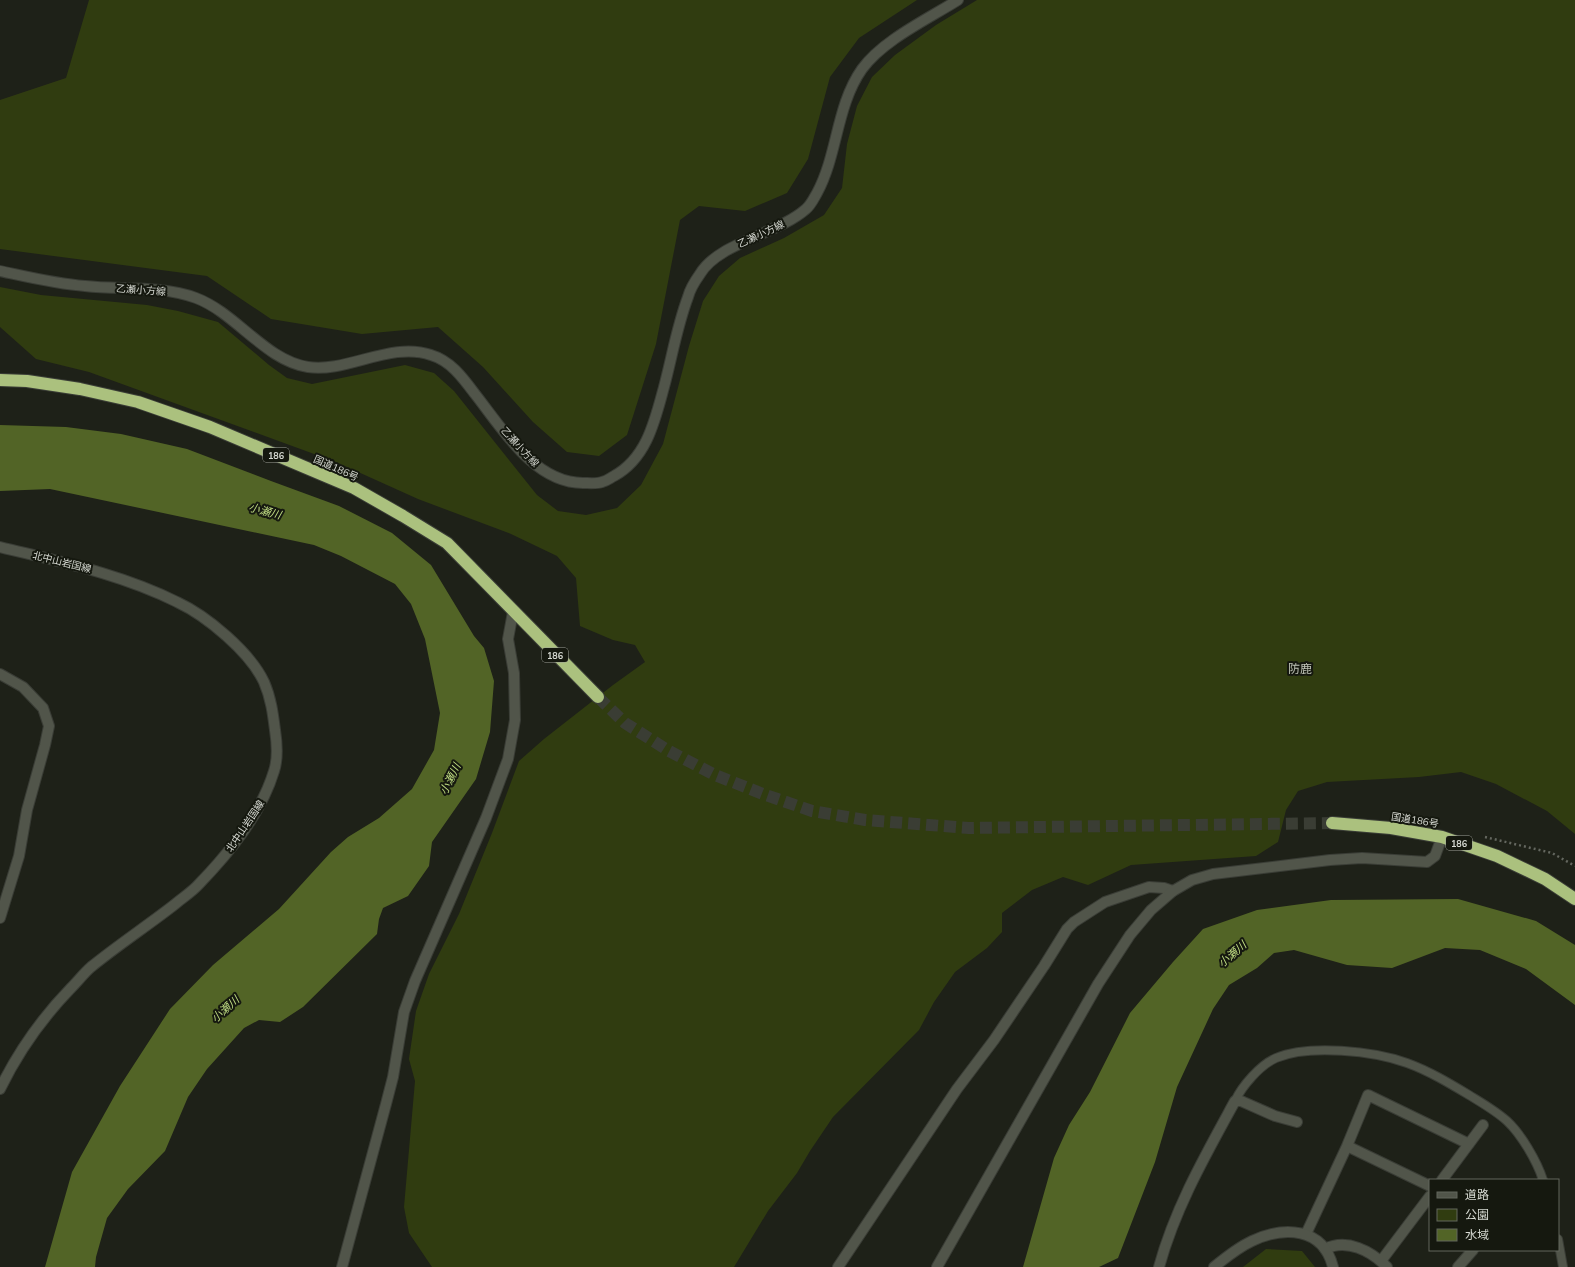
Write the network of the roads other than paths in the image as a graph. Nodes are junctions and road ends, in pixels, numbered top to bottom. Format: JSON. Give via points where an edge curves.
{"nodes":[{"id":1,"x":958,"y":0,"type":"edge"},
{"id":2,"x":0,"y":271,"type":"edge"},
{"id":3,"x":0,"y":380,"type":"edge"},
{"id":4,"x":0,"y":548,"type":"edge"},
{"id":5,"x":513,"y":612,"type":"junction"},
{"id":6,"x":0,"y":674,"type":"edge"},
{"id":7,"x":598,"y":697,"type":"tunnel mouth"},
{"id":8,"x":1332,"y":823,"type":"tunnel mouth"},
{"id":9,"x":1442,"y":837,"type":"junction"},
{"id":10,"x":1173,"y":891,"type":"junction"},
{"id":11,"x":1575,"y":899,"type":"edge"},
{"id":12,"x":0,"y":918,"type":"edge"},
{"id":13,"x":0,"y":1089,"type":"edge"},
{"id":14,"x":1235,"y":1102,"type":"junction"},
{"id":15,"x":1297,"y":1122,"type":"dead end"},
{"id":16,"x":1483,"y":1125,"type":"dead end"},
{"id":17,"x":1469,"y":1144,"type":"junction"},
{"id":18,"x":1347,"y":1146,"type":"junction"},
{"id":19,"x":1443,"y":1179,"type":"edge"},
{"id":20,"x":1543,"y":1179,"type":"edge"},
{"id":21,"x":1429,"y":1186,"type":"edge"},
{"id":22,"x":1429,"y":1197,"type":"edge"},
{"id":23,"x":1306,"y":1234,"type":"junction"},
{"id":24,"x":1559,"y":1245,"type":"edge"},
{"id":25,"x":1325,"y":1249,"type":"junction"},
{"id":26,"x":1472,"y":1251,"type":"edge"},
{"id":27,"x":1384,"y":1264,"type":"edge"},
{"id":28,"x":342,"y":1267,"type":"edge"},
{"id":29,"x":838,"y":1267,"type":"edge"},
{"id":30,"x":937,"y":1267,"type":"edge"},
{"id":31,"x":1159,"y":1267,"type":"edge"},
{"id":32,"x":1214,"y":1267,"type":"edge"},
{"id":33,"x":1333,"y":1267,"type":"edge"},
{"id":34,"x":1458,"y":1267,"type":"edge"},
{"id":35,"x":1563,"y":1267,"type":"edge"}],
"edges":[{"from":1,"to":2,"type":"street","name":"乙瀬小方線","via":[[886,45],[862,69],[845,100],[825,178],[808,208],[786,223],[725,251],[702,269],[688,295],[653,428],[638,455],[623,471],[602,482],[579,483],[559,480],[538,468],[511,440],[456,369],[434,355],[411,350],[331,366],[309,367],[288,361],[222,311],[195,298],[163,291],[50,282]]},
{"from":3,"to":5,"type":"highway","name":"国道186号","number":"186","via":[[27,381],[80,389],[138,402],[210,426],[354,488],[447,543]]},
{"from":4,"to":13,"type":"street","name":"北中山岩国線","via":[[102,572],[180,603],[207,620],[231,640],[263,681],[272,707],[276,741],[275,769],[268,789],[259,808],[226,855],[197,886],[90,968],[36,1028],[14,1060]]},
{"from":5,"to":7,"type":"highway","name":"国道186号","number":"186"},
{"from":5,"to":28,"type":"street","via":[[508,639],[514,673],[515,720],[508,759],[486,818],[404,1012],[386,1104]]},
{"from":6,"to":12,"type":"street","via":[[23,687],[44,708],[49,726],[19,856]]},
{"from":8,"to":9,"type":"highway","name":"国道186号","number":"186","via":[[1391,828]]},
{"from":9,"to":10,"type":"street","via":[[1435,856],[1427,862],[1362,858],[1315,862],[1213,874],[1192,880]]},
{"from":9,"to":11,"type":"highway","name":"国道186号","number":"186","via":[[1497,856],[1545,879]]},
{"from":10,"to":29,"type":"street","via":[[1149,887],[1105,902],[1067,929]]},
{"from":10,"to":30,"type":"street","via":[[1151,910],[1130,935],[1098,984]]},
{"from":14,"to":15,"type":"street","via":[[1241,1101],[1274,1116]]},
{"from":14,"to":20,"type":"lane","via":[[1253,1074],[1276,1058],[1314,1050],[1365,1052],[1407,1063],[1438,1076],[1493,1110],[1508,1122],[1524,1142]]},
{"from":14,"to":31,"type":"street","via":[[1192,1182]]},
{"from":16,"to":17,"type":"street"},
{"from":17,"to":18,"type":"street","via":[[1368,1095]]},
{"from":17,"to":19,"type":"street"},
{"from":18,"to":21,"type":"street"},
{"from":18,"to":23,"type":"street"},
{"from":22,"to":27,"type":"street"},
{"from":23,"to":25,"type":"street"},
{"from":23,"to":32,"type":"street","via":[[1288,1231],[1269,1234],[1251,1241]]},
{"from":24,"to":35,"type":"lane"},
{"from":25,"to":27,"type":"street","via":[[1333,1245],[1362,1248]]},
{"from":25,"to":33,"type":"street"},
{"from":26,"to":34,"type":"street"}]}
